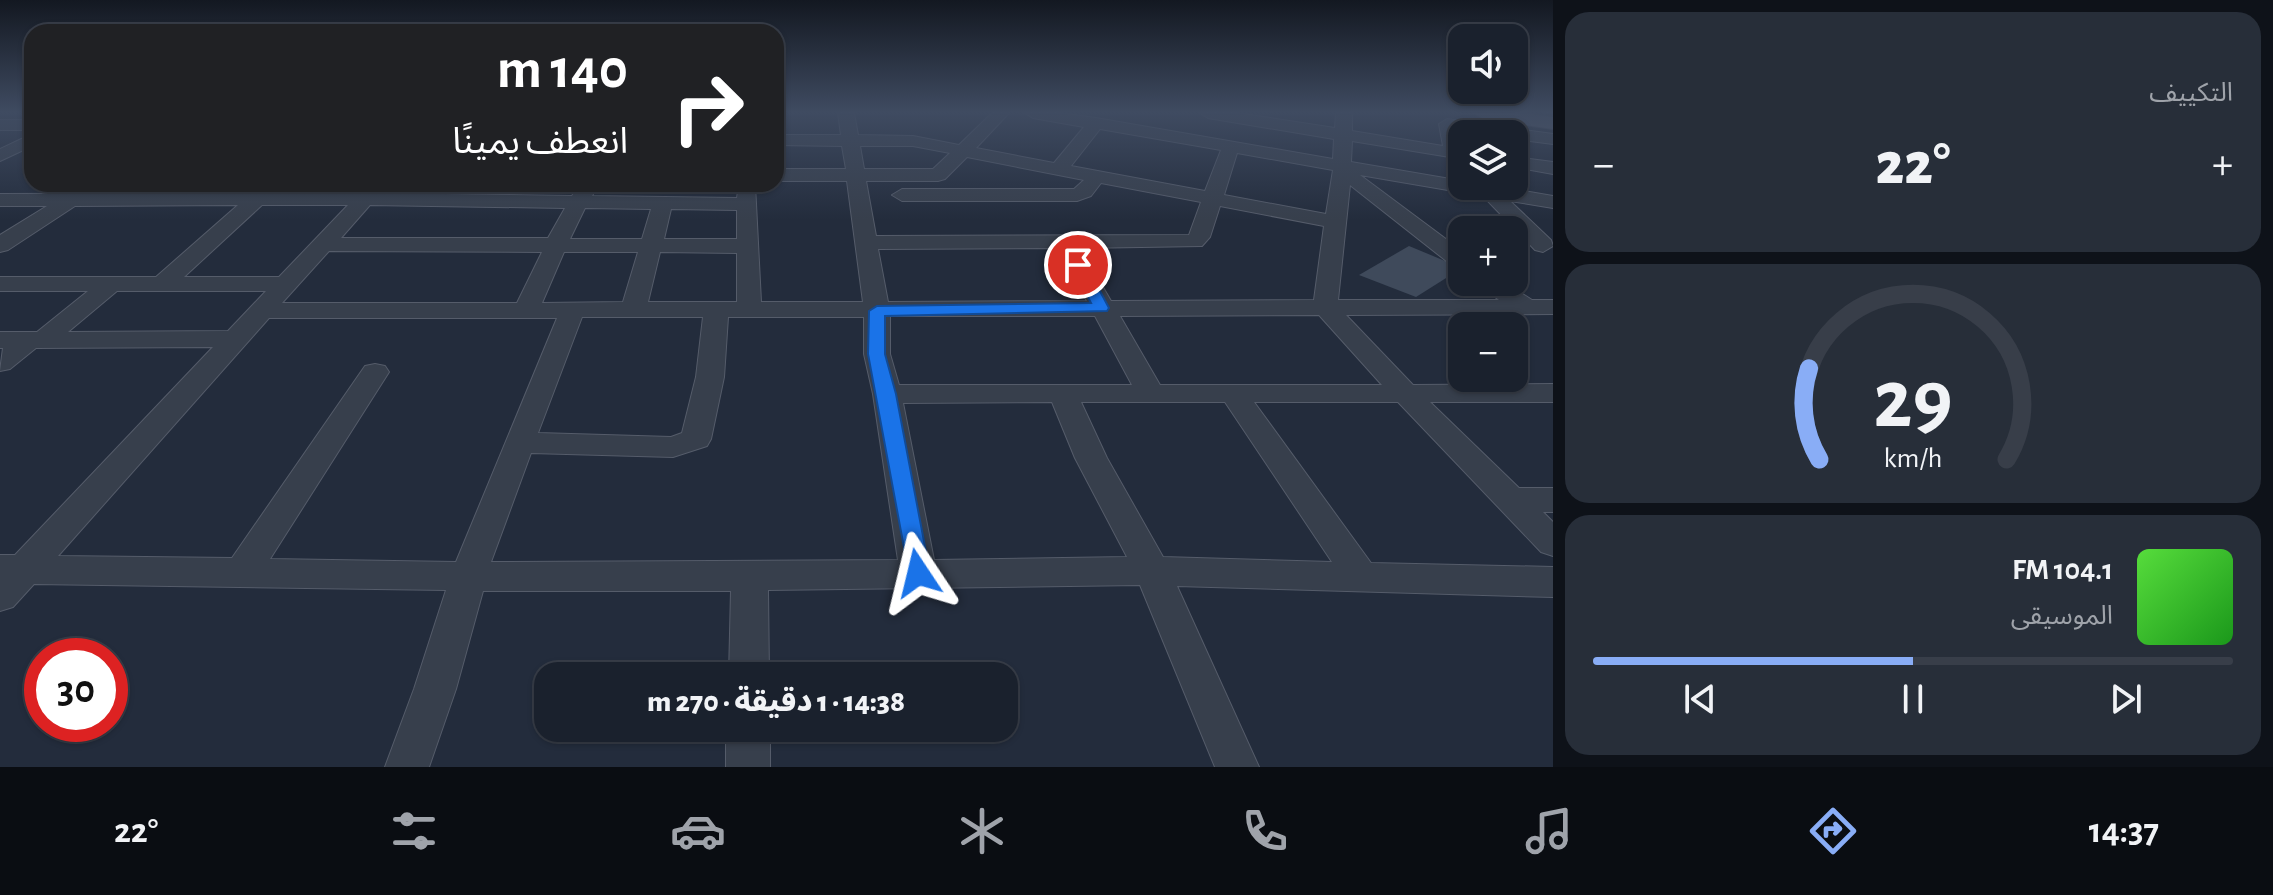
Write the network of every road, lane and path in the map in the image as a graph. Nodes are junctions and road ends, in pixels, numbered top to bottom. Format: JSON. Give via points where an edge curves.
{"nodes":[{"id":1,"x":853,"y":149,"type":"edge"},
{"id":2,"x":957,"y":149,"type":"edge"},
{"id":3,"x":1075,"y":149,"type":"edge"},
{"id":4,"x":1230,"y":149,"type":"edge"},
{"id":5,"x":1245,"y":149,"type":"edge"},
{"id":6,"x":1342,"y":149,"type":"edge"},
{"id":7,"x":964,"y":150,"type":"junction"},
{"id":8,"x":1,"y":160,"type":"edge"},
{"id":9,"x":24,"y":160,"type":"edge"},
{"id":10,"x":1528,"y":164,"type":"edge"},
{"id":11,"x":1342,"y":168,"type":"junction"},
{"id":12,"x":1553,"y":168,"type":"edge"},
{"id":13,"x":1059,"y":169,"type":"junction"},
{"id":14,"x":784,"y":176,"type":"edge"},
{"id":15,"x":1096,"y":177,"type":"junction"},
{"id":16,"x":859,"y":185,"type":"junction"},
{"id":17,"x":1448,"y":185,"type":"edge"},
{"id":18,"x":82,"y":192,"type":"edge"},
{"id":19,"x":251,"y":192,"type":"edge"},
{"id":20,"x":371,"y":192,"type":"edge"},
{"id":21,"x":584,"y":192,"type":"edge"},
{"id":22,"x":747,"y":194,"type":"edge"},
{"id":23,"x":675,"y":195,"type":"edge"},
{"id":24,"x":1528,"y":198,"type":"edge"},
{"id":25,"x":71,"y":199,"type":"junction"},
{"id":26,"x":1214,"y":199,"type":"junction"},
{"id":27,"x":0,"y":200,"type":"edge"},
{"id":28,"x":1499,"y":200,"type":"edge"},
{"id":29,"x":1553,"y":202,"type":"edge"},
{"id":30,"x":465,"y":212,"type":"edge"},
{"id":31,"x":1334,"y":222,"type":"junction"},
{"id":32,"x":867,"y":243,"type":"junction"},
{"id":33,"x":1437,"y":243,"type":"junction"},
{"id":34,"x":1448,"y":243,"type":"edge"},
{"id":35,"x":323,"y":244,"type":"junction"},
{"id":36,"x":1067,"y":244,"type":"junction"},
{"id":37,"x":1528,"y":244,"type":"edge"},
{"id":38,"x":0,"y":245,"type":"edge"},
{"id":39,"x":557,"y":245,"type":"junction"},
{"id":40,"x":651,"y":245,"type":"junction"},
{"id":41,"x":1548,"y":245,"type":"edge"},
{"id":42,"x":748,"y":246,"type":"junction"},
{"id":43,"x":1448,"y":251,"type":"edge"},
{"id":44,"x":0,"y":284,"type":"edge"},
{"id":45,"x":162,"y":284,"type":"junction"},
{"id":46,"x":283,"y":284,"type":"junction"},
{"id":47,"x":110,"y":285,"type":"junction"},
{"id":48,"x":1510,"y":296,"type":"edge"},
{"id":49,"x":1526,"y":306,"type":"junction"},
{"id":50,"x":1325,"y":307,"type":"junction"},
{"id":51,"x":1553,"y":307,"type":"edge"},
{"id":52,"x":527,"y":308,"type":"junction"},
{"id":53,"x":574,"y":308,"type":"junction"},
{"id":54,"x":634,"y":308,"type":"junction"},
{"id":55,"x":1101,"y":308,"type":"junction"},
{"id":56,"x":716,"y":310,"type":"junction"},
{"id":57,"x":749,"y":310,"type":"junction"},
{"id":58,"x":260,"y":311,"type":"junction"},
{"id":59,"x":877,"y":311,"type":"junction"},
{"id":60,"x":1553,"y":326,"type":"edge"},
{"id":61,"x":233,"y":339,"type":"junction"},
{"id":62,"x":0,"y":340,"type":"edge"},
{"id":63,"x":36,"y":340,"type":"junction"},
{"id":64,"x":0,"y":363,"type":"edge"},
{"id":65,"x":375,"y":372,"type":"dead end"},
{"id":66,"x":1403,"y":391,"type":"junction"},
{"id":67,"x":1151,"y":393,"type":"junction"},
{"id":68,"x":1233,"y":393,"type":"junction"},
{"id":69,"x":1553,"y":393,"type":"edge"},
{"id":70,"x":887,"y":394,"type":"junction"},
{"id":71,"x":1063,"y":395,"type":"junction"},
{"id":72,"x":522,"y":443,"type":"junction"},
{"id":73,"x":1513,"y":500,"type":"junction"},
{"id":74,"x":1553,"y":500,"type":"edge"},
{"id":75,"x":1553,"y":543,"type":"edge"},
{"id":76,"x":12,"y":569,"type":"edge"},
{"id":77,"x":1152,"y":571,"type":"junction"},
{"id":78,"x":918,"y":573,"type":"junction"},
{"id":79,"x":241,"y":574,"type":"junction"},
{"id":80,"x":469,"y":574,"type":"junction"},
{"id":81,"x":750,"y":577,"type":"junction"},
{"id":82,"x":1363,"y":579,"type":"junction"},
{"id":83,"x":1553,"y":582,"type":"edge"},
{"id":84,"x":0,"y":596,"type":"edge"},
{"id":85,"x":749,"y":662,"type":"edge"},
{"id":86,"x":748,"y":742,"type":"edge"},
{"id":87,"x":407,"y":767,"type":"edge"},
{"id":88,"x":748,"y":767,"type":"edge"},
{"id":89,"x":1237,"y":767,"type":"edge"}],
"edges":[{"from":1,"to":16,"type":"street"},
{"from":2,"to":7,"type":"street"},
{"from":3,"to":13,"type":"street"},
{"from":4,"to":26,"type":"street"},
{"from":5,"to":11,"type":"street"},
{"from":6,"to":11,"type":"street"},
{"from":7,"to":13,"type":"street"},
{"from":7,"to":16,"type":"street","via":[[938,175]]},
{"from":8,"to":9,"type":"street"},
{"from":10,"to":12,"type":"street"},
{"from":11,"to":17,"type":"street"},
{"from":11,"to":31,"type":"street"},
{"from":11,"to":33,"type":"street"},
{"from":13,"to":15,"type":"street"},
{"from":14,"to":16,"type":"street"},
{"from":15,"to":16,"type":"street","via":[[1084,192],[1064,196]]},
{"from":15,"to":26,"type":"street"},
{"from":16,"to":32,"type":"street"},
{"from":18,"to":25,"type":"street"},
{"from":19,"to":20,"type":"street"},
{"from":19,"to":25,"type":"street","via":[[227,199]]},
{"from":19,"to":45,"type":"street"},
{"from":20,"to":30,"type":"street"},
{"from":20,"to":35,"type":"street"},
{"from":21,"to":23,"type":"street"},
{"from":21,"to":30,"type":"street"},
{"from":21,"to":39,"type":"street"},
{"from":22,"to":23,"type":"street"},
{"from":22,"to":42,"type":"street"},
{"from":23,"to":40,"type":"street"},
{"from":24,"to":29,"type":"street"},
{"from":25,"to":27,"type":"street"},
{"from":25,"to":38,"type":"street"},
{"from":26,"to":31,"type":"street"},
{"from":26,"to":36,"type":"street","via":[[1194,241]]},
{"from":28,"to":41,"type":"street"},
{"from":30,"to":35,"type":"street"},
{"from":30,"to":39,"type":"street"},
{"from":31,"to":50,"type":"street"},
{"from":32,"to":36,"type":"street"},
{"from":32,"to":59,"type":"street"},
{"from":33,"to":34,"type":"street"},
{"from":33,"to":43,"type":"street"},
{"from":35,"to":46,"type":"street"},
{"from":36,"to":55,"type":"street"},
{"from":37,"to":41,"type":"street"},
{"from":39,"to":40,"type":"street"},
{"from":39,"to":52,"type":"street"},
{"from":40,"to":42,"type":"street"},
{"from":40,"to":54,"type":"street"},
{"from":42,"to":57,"type":"street"},
{"from":44,"to":47,"type":"street"},
{"from":45,"to":46,"type":"street"},
{"from":45,"to":47,"type":"street"},
{"from":46,"to":58,"type":"street"},
{"from":47,"to":63,"type":"street"},
{"from":48,"to":49,"type":"street"},
{"from":49,"to":50,"type":"street"},
{"from":49,"to":51,"type":"street"},
{"from":49,"to":60,"type":"street"},
{"from":50,"to":55,"type":"street"},
{"from":50,"to":66,"type":"street"},
{"from":52,"to":53,"type":"street"},
{"from":52,"to":58,"type":"street"},
{"from":53,"to":54,"type":"street"},
{"from":53,"to":72,"type":"street"},
{"from":54,"to":56,"type":"street"},
{"from":55,"to":59,"type":"street"},
{"from":55,"to":67,"type":"street"},
{"from":56,"to":57,"type":"street"},
{"from":56,"to":72,"type":"street","via":[[710,377],[696,439],[673,447]]},
{"from":57,"to":59,"type":"street"},
{"from":58,"to":61,"type":"street"},
{"from":59,"to":70,"type":"street","via":[[877,354]]},
{"from":61,"to":63,"type":"street"},
{"from":61,"to":76,"type":"street"},
{"from":62,"to":63,"type":"street"},
{"from":63,"to":64,"type":"street"},
{"from":65,"to":79,"type":"street"},
{"from":66,"to":68,"type":"street"},
{"from":66,"to":69,"type":"street"},
{"from":66,"to":73,"type":"street"},
{"from":67,"to":68,"type":"street"},
{"from":67,"to":71,"type":"street"},
{"from":68,"to":82,"type":"street"},
{"from":70,"to":71,"type":"street"},
{"from":70,"to":78,"type":"street"},
{"from":71,"to":77,"type":"street"},
{"from":72,"to":80,"type":"street"},
{"from":73,"to":74,"type":"street"},
{"from":73,"to":75,"type":"street"},
{"from":76,"to":79,"type":"street"},
{"from":76,"to":84,"type":"street"},
{"from":77,"to":78,"type":"street"},
{"from":77,"to":82,"type":"street"},
{"from":77,"to":89,"type":"street"},
{"from":78,"to":81,"type":"street"},
{"from":79,"to":80,"type":"street"},
{"from":80,"to":81,"type":"street"},
{"from":80,"to":87,"type":"street"},
{"from":81,"to":85,"type":"street"},
{"from":82,"to":83,"type":"street"},
{"from":86,"to":88,"type":"street"}]}
